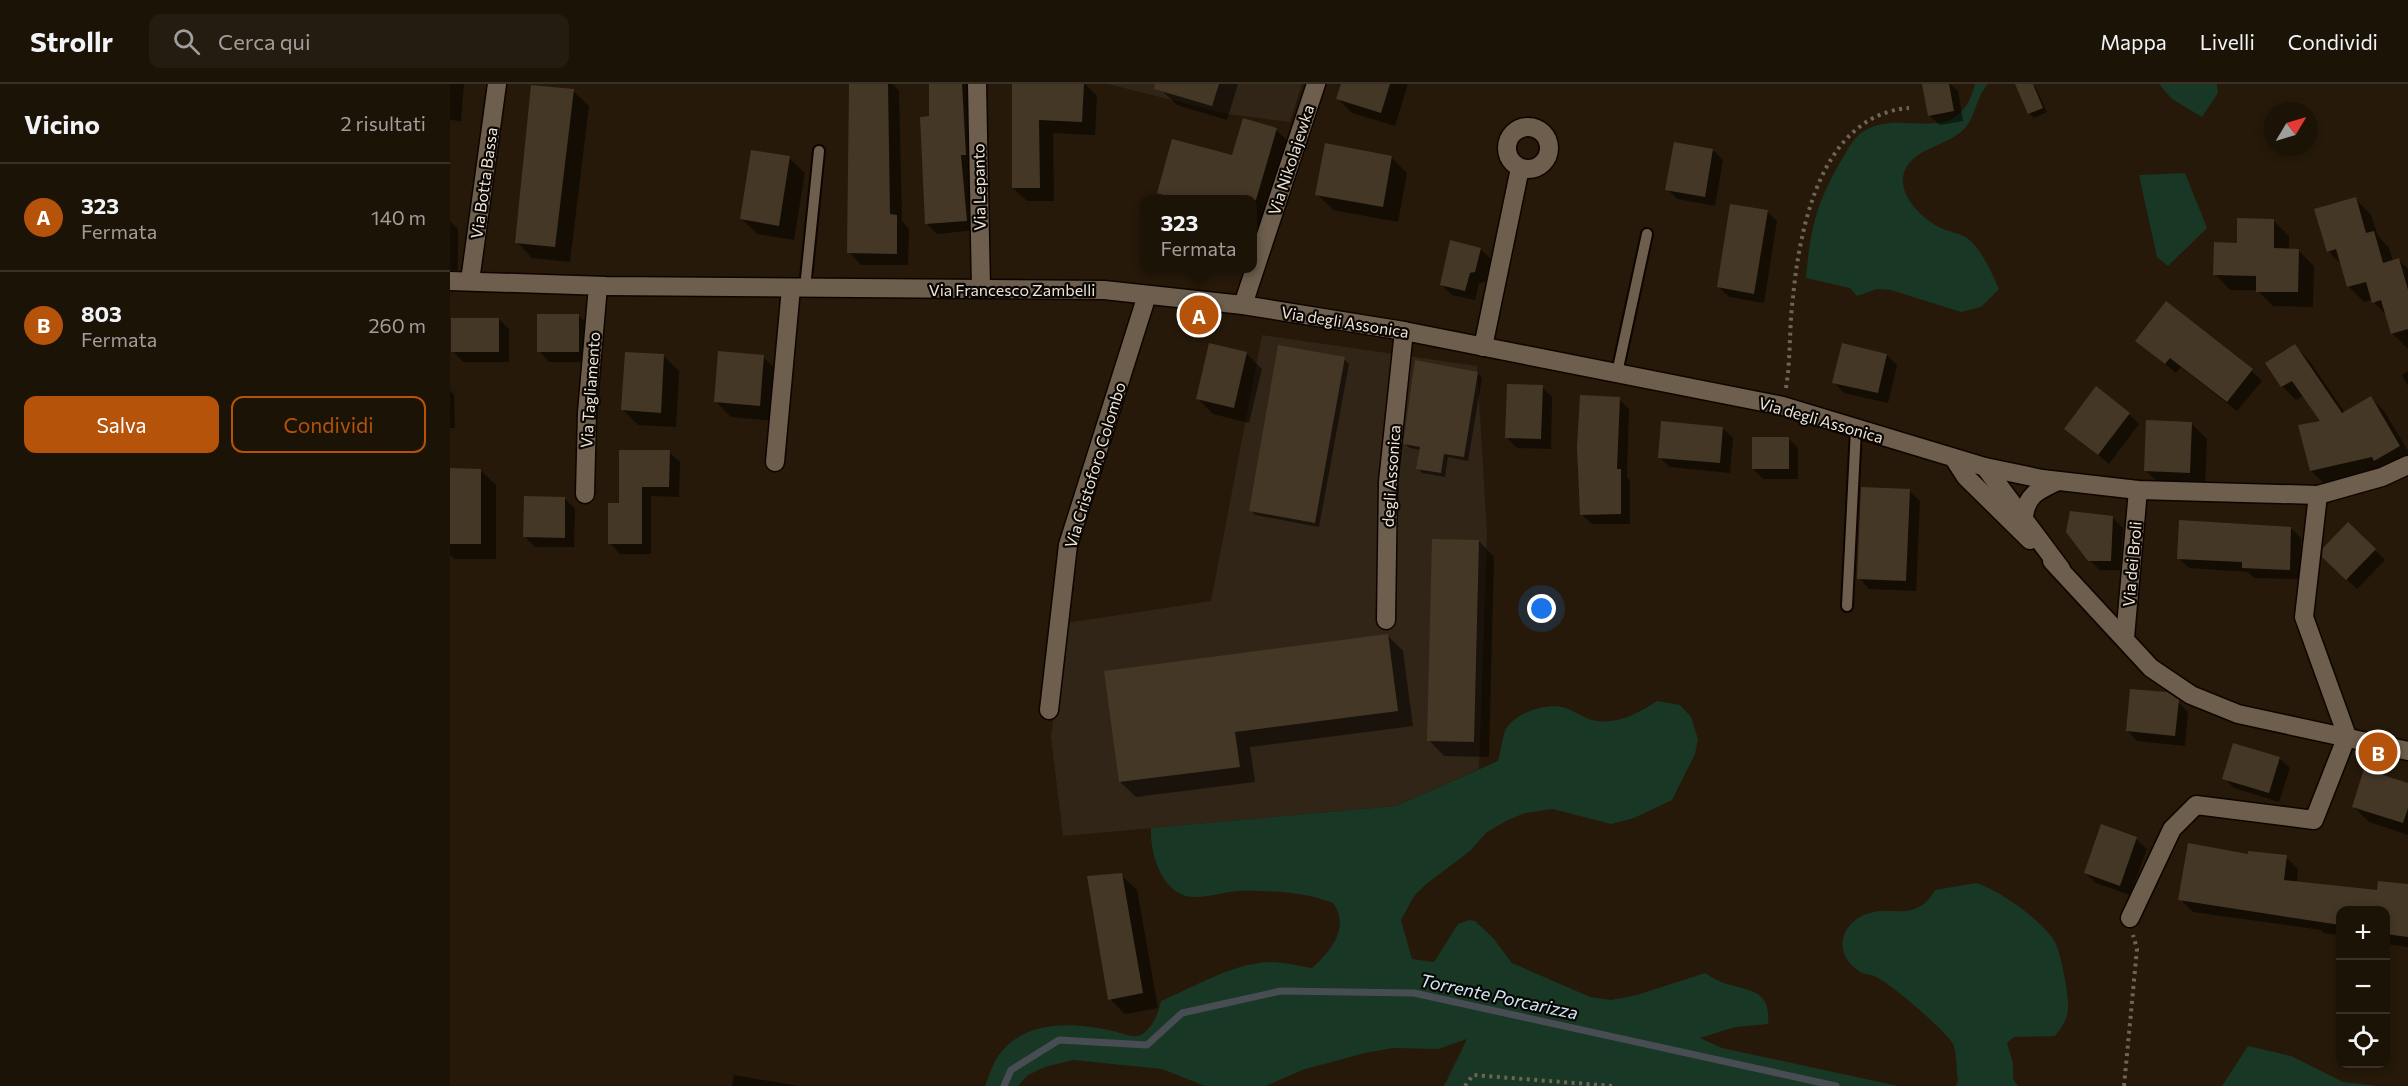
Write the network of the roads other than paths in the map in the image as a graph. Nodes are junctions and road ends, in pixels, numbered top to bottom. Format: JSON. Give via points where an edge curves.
{"nodes":[{"id":1,"x":497,"y":84,"type":"edge"},
{"id":2,"x":976,"y":84,"type":"edge"},
{"id":3,"x":1316,"y":84,"type":"edge"},
{"id":4,"x":819,"y":152,"type":"dead end"},
{"id":5,"x":1520,"y":168,"type":"dead end"},
{"id":6,"x":1647,"y":234,"type":"dead end"},
{"id":7,"x":1257,"y":251,"type":"edge"},
{"id":8,"x":1249,"y":273,"type":"edge"},
{"id":9,"x":450,"y":281,"type":"edge"},
{"id":10,"x":470,"y":281,"type":"junction"},
{"id":11,"x":598,"y":286,"type":"junction"},
{"id":12,"x":798,"y":288,"type":"junction"},
{"id":13,"x":981,"y":289,"type":"junction"},
{"id":14,"x":1147,"y":295,"type":"junction"},
{"id":15,"x":1238,"y":305,"type":"junction"},
{"id":16,"x":1404,"y":331,"type":"junction"},
{"id":17,"x":1483,"y":347,"type":"junction"},
{"id":18,"x":1617,"y":373,"type":"junction"},
{"id":19,"x":1856,"y":429,"type":"junction"},
{"id":20,"x":1955,"y":460,"type":"junction"},
{"id":21,"x":775,"y":462,"type":"dead end"},
{"id":22,"x":2408,"y":465,"type":"edge"},
{"id":23,"x":1985,"y":467,"type":"junction"},
{"id":24,"x":2058,"y":481,"type":"junction"},
{"id":25,"x":2138,"y":490,"type":"junction"},
{"id":26,"x":585,"y":494,"type":"dead end"},
{"id":27,"x":2318,"y":495,"type":"junction"},
{"id":28,"x":2024,"y":516,"type":"junction"},
{"id":29,"x":2061,"y":569,"type":"junction"},
{"id":30,"x":1847,"y":606,"type":"dead end"},
{"id":31,"x":1386,"y":620,"type":"dead end"},
{"id":32,"x":2125,"y":638,"type":"junction"},
{"id":33,"x":1048,"y":710,"type":"dead end"},
{"id":34,"x":2347,"y":736,"type":"junction"},
{"id":35,"x":2408,"y":751,"type":"edge"},
{"id":36,"x":2130,"y":918,"type":"road end"}],
"edges":[{"from":1,"to":10,"type":"street","name":"Via Botta Bassa"},
{"from":2,"to":13,"type":"street","name":"Via Lepanto"},
{"from":3,"to":7,"type":"street","name":"Via Nikolajewka"},
{"from":4,"to":12,"type":"lane"},
{"from":5,"to":17,"type":"street"},
{"from":6,"to":18,"type":"lane"},
{"from":8,"to":15,"type":"street","name":"Via Nikolajewka"},
{"from":9,"to":10,"type":"street","name":"Via Francesco Zambelli"},
{"from":10,"to":11,"type":"street","name":"Via Francesco Zambelli"},
{"from":11,"to":12,"type":"street","name":"Via Francesco Zambelli"},
{"from":11,"to":26,"type":"street","name":"Via Tagliamento","via":[[587,413]]},
{"from":12,"to":13,"type":"street","name":"Via Francesco Zambelli"},
{"from":12,"to":21,"type":"street"},
{"from":13,"to":14,"type":"street","name":"Via Francesco Zambelli"},
{"from":14,"to":15,"type":"street","name":"Via Francesco Zambelli"},
{"from":14,"to":33,"type":"street","name":"Via Cristoforo Colombo","via":[[1068,545]]},
{"from":15,"to":16,"type":"street","name":"Via degli Assonica"},
{"from":16,"to":17,"type":"street","name":"Via degli Assonica"},
{"from":16,"to":31,"type":"street","name":"degli Assonica","via":[[1388,482]]},
{"from":17,"to":18,"type":"street","name":"Via degli Assonica"},
{"from":18,"to":19,"type":"street","name":"Via degli Assonica","via":[[1783,406]]},
{"from":19,"to":20,"type":"street","name":"Via degli Assonica"},
{"from":19,"to":30,"type":"lane"},
{"from":20,"to":23,"type":"street","name":"Via degli Assonica"},
{"from":20,"to":29,"type":"street","via":[[1966,477]]},
{"from":22,"to":27,"type":"street","name":"Via degli Assonica","via":[[2382,477]]},
{"from":23,"to":24,"type":"street","name":"Via degli Assonica"},
{"from":23,"to":28,"type":"street"},
{"from":24,"to":25,"type":"street","name":"Via degli Assonica"},
{"from":24,"to":28,"type":"street","via":[[2032,493]]},
{"from":25,"to":27,"type":"street","name":"Via degli Assonica"},
{"from":25,"to":32,"type":"street","name":"Via dei Broli"},
{"from":27,"to":34,"type":"street","via":[[2304,617]]},
{"from":28,"to":29,"type":"street"},
{"from":29,"to":32,"type":"street"},
{"from":32,"to":34,"type":"street","via":[[2151,668],[2191,695],[2238,714]]},
{"from":34,"to":35,"type":"street"},
{"from":34,"to":36,"type":"street","via":[[2314,820],[2196,805],[2172,829]]}]}
